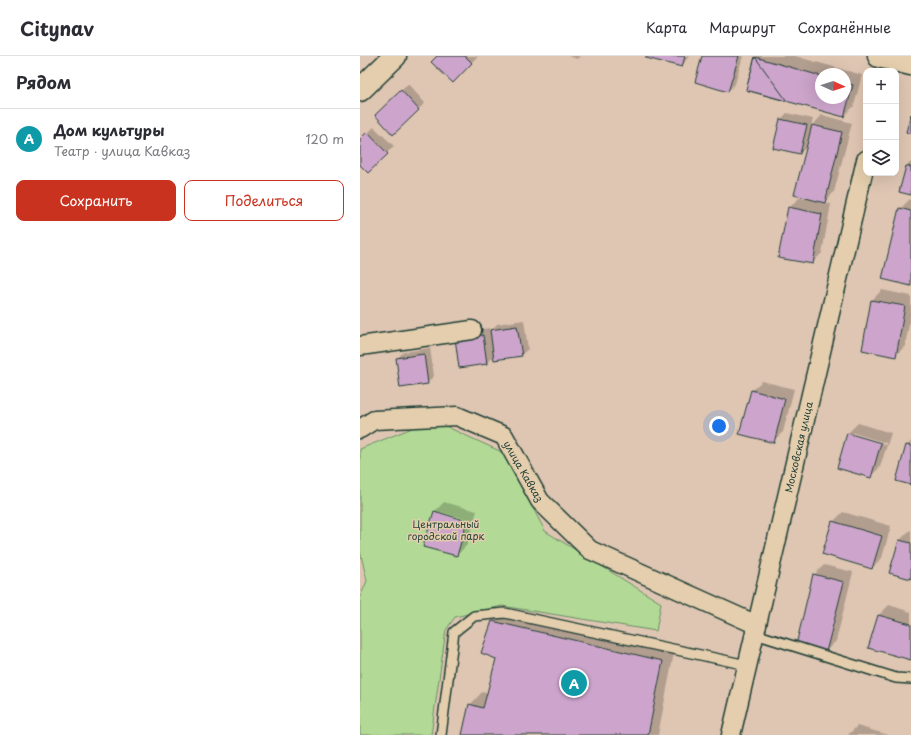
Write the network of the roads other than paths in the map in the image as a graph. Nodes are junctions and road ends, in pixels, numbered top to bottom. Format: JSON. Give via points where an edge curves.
{"nodes":[{"id":1,"x":395,"y":56,"type":"edge"},
{"id":2,"x":886,"y":60,"type":"edge"},
{"id":3,"x":911,"y":64,"type":"edge"},
{"id":4,"x":360,"y":90,"type":"edge"},
{"id":5,"x":863,"y":173,"type":"edge"},
{"id":6,"x":472,"y":330,"type":"dead end"},
{"id":7,"x":360,"y":346,"type":"edge"},
{"id":8,"x":360,"y":429,"type":"edge"},
{"id":9,"x":756,"y":630,"type":"junction"},
{"id":10,"x":747,"y":664,"type":"junction"},
{"id":11,"x":911,"y":679,"type":"edge"},
{"id":12,"x":441,"y":735,"type":"edge"},
{"id":13,"x":731,"y":735,"type":"edge"}],
"edges":[{"from":1,"to":4,"type":"street"},
{"from":2,"to":3,"type":"street"},
{"from":5,"to":9,"type":"street","name":"Московская улица"},
{"from":6,"to":7,"type":"street"},
{"from":8,"to":9,"type":"street","name":"улица Кавказ","via":[[374,420],[457,416],[504,436],[540,501],[590,550]]},
{"from":9,"to":10,"type":"street","name":"Московская улица"},
{"from":9,"to":11,"type":"lane","via":[[896,678]]},
{"from":10,"to":12,"type":"lane","via":[[511,614],[474,616],[454,632]]},
{"from":10,"to":13,"type":"street","name":"Московская улица"}]}
